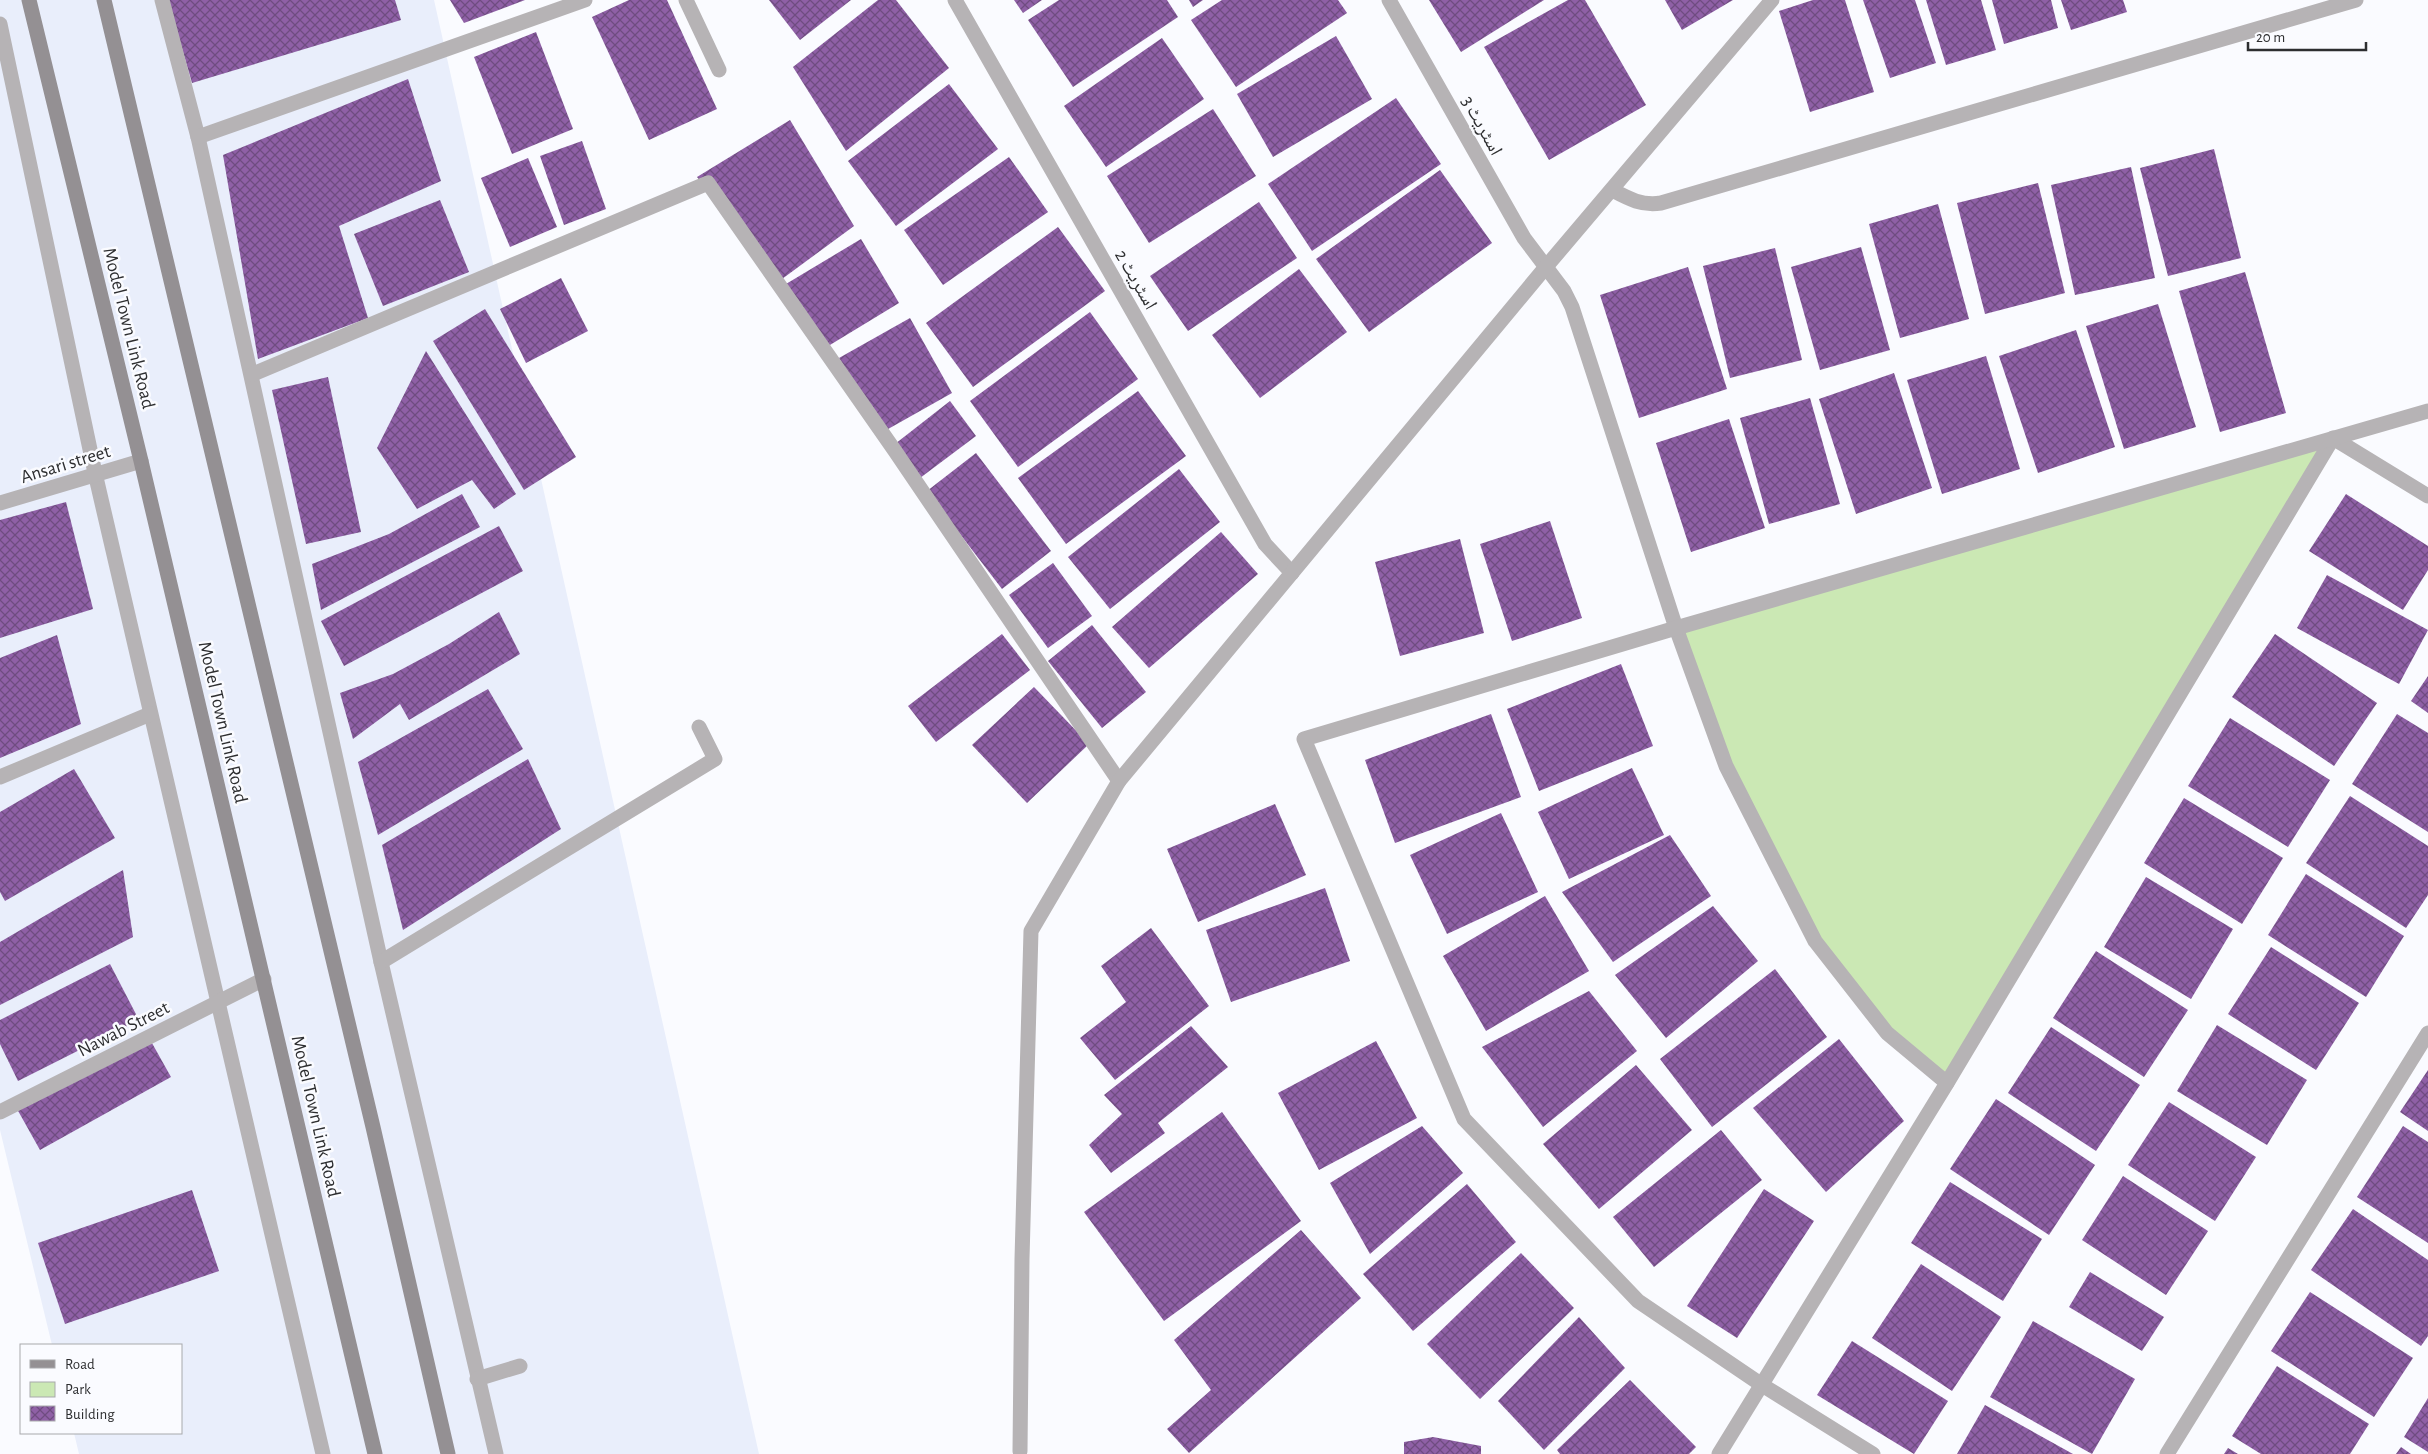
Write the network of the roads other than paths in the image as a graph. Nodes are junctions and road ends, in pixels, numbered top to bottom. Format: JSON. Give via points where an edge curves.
{"nodes":[{"id":1,"x":29,"y":0,"type":"edge"},
{"id":2,"x":104,"y":0,"type":"edge"},
{"id":3,"x":162,"y":0,"type":"edge"},
{"id":4,"x":585,"y":0,"type":"edge"},
{"id":5,"x":686,"y":0,"type":"edge"},
{"id":6,"x":955,"y":0,"type":"edge"},
{"id":7,"x":1389,"y":0,"type":"edge"},
{"id":8,"x":1772,"y":0,"type":"edge"},
{"id":9,"x":2356,"y":0,"type":"edge"},
{"id":10,"x":0,"y":24,"type":"edge"},
{"id":11,"x":719,"y":70,"type":"dead end"},
{"id":12,"x":198,"y":137,"type":"junction"},
{"id":13,"x":1612,"y":190,"type":"junction"},
{"id":14,"x":1545,"y":268,"type":"junction"},
{"id":15,"x":253,"y":374,"type":"junction"},
{"id":16,"x":2428,"y":411,"type":"edge"},
{"id":17,"x":2333,"y":438,"type":"junction"},
{"id":18,"x":141,"y":461,"type":"junction"},
{"id":19,"x":95,"y":473,"type":"junction"},
{"id":20,"x":2428,"y":496,"type":"edge"},
{"id":21,"x":0,"y":503,"type":"edge"},
{"id":22,"x":1292,"y":572,"type":"junction"},
{"id":23,"x":1676,"y":628,"type":"junction"},
{"id":24,"x":150,"y":714,"type":"junction"},
{"id":25,"x":698,"y":727,"type":"dead end"},
{"id":26,"x":0,"y":777,"type":"edge"},
{"id":27,"x":1120,"y":782,"type":"junction"},
{"id":28,"x":381,"y":962,"type":"junction"},
{"id":29,"x":264,"y":979,"type":"junction"},
{"id":30,"x":218,"y":1003,"type":"junction"},
{"id":31,"x":2428,"y":1034,"type":"edge"},
{"id":32,"x":1947,"y":1083,"type":"junction"},
{"id":33,"x":0,"y":1112,"type":"edge"},
{"id":34,"x":520,"y":1366,"type":"dead end"},
{"id":35,"x":477,"y":1379,"type":"junction"},
{"id":36,"x":1762,"y":1386,"type":"junction"},
{"id":37,"x":1017,"y":1453,"type":"edge"},
{"id":38,"x":323,"y":1454,"type":"edge"},
{"id":39,"x":375,"y":1454,"type":"edge"},
{"id":40,"x":448,"y":1454,"type":"edge"},
{"id":41,"x":496,"y":1454,"type":"edge"},
{"id":42,"x":1719,"y":1454,"type":"edge"},
{"id":43,"x":1873,"y":1454,"type":"edge"},
{"id":44,"x":2167,"y":1454,"type":"edge"}],
"edges":[{"from":1,"to":18,"type":"main road","name":"Model Town Link Road"},
{"from":2,"to":40,"type":"main road"},
{"from":3,"to":12,"type":"street"},
{"from":4,"to":12,"type":"street"},
{"from":5,"to":11,"type":"street"},
{"from":6,"to":22,"type":"street","name":"اسٹریٹ 2","via":[[1265,544]]},
{"from":7,"to":14,"type":"street","name":"اسٹریٹ 3","via":[[1524,238]]},
{"from":8,"to":13,"type":"street"},
{"from":9,"to":13,"type":"street","via":[[1661,203],[1648,205],[1636,202]]},
{"from":10,"to":19,"type":"street"},
{"from":12,"to":15,"type":"street"},
{"from":13,"to":14,"type":"street"},
{"from":14,"to":22,"type":"street"},
{"from":14,"to":23,"type":"street","name":"اسٹریٹ 3","via":[[1564,291],[1572,307]]},
{"from":15,"to":27,"type":"street","via":[[708,183]]},
{"from":15,"to":28,"type":"street"},
{"from":16,"to":17,"type":"street"},
{"from":17,"to":20,"type":"street"},
{"from":17,"to":23,"type":"street"},
{"from":17,"to":32,"type":"street"},
{"from":18,"to":19,"type":"street","name":"Ansari street"},
{"from":18,"to":29,"type":"main road","name":"Model Town Link Road"},
{"from":19,"to":21,"type":"street","name":"Ansari street"},
{"from":19,"to":24,"type":"street"},
{"from":22,"to":27,"type":"street"},
{"from":23,"to":32,"type":"street","name":"اسٹریٹ 3","via":[[1726,766],[1815,940],[1887,1034]]},
{"from":23,"to":36,"type":"street","via":[[1304,739],[1464,1119],[1638,1301]]},
{"from":24,"to":26,"type":"street"},
{"from":24,"to":30,"type":"street"},
{"from":25,"to":28,"type":"street","via":[[715,759]]},
{"from":27,"to":37,"type":"street","via":[[1031,931]]},
{"from":28,"to":35,"type":"street"},
{"from":29,"to":30,"type":"street","name":"Nawab Street"},
{"from":29,"to":39,"type":"main road","name":"Model Town Link Road"},
{"from":30,"to":33,"type":"street","name":"Nawab Street"},
{"from":30,"to":38,"type":"street"},
{"from":31,"to":44,"type":"street"},
{"from":32,"to":36,"type":"street"},
{"from":34,"to":35,"type":"street"},
{"from":35,"to":41,"type":"street"},
{"from":36,"to":42,"type":"street"},
{"from":36,"to":43,"type":"street"}]}
